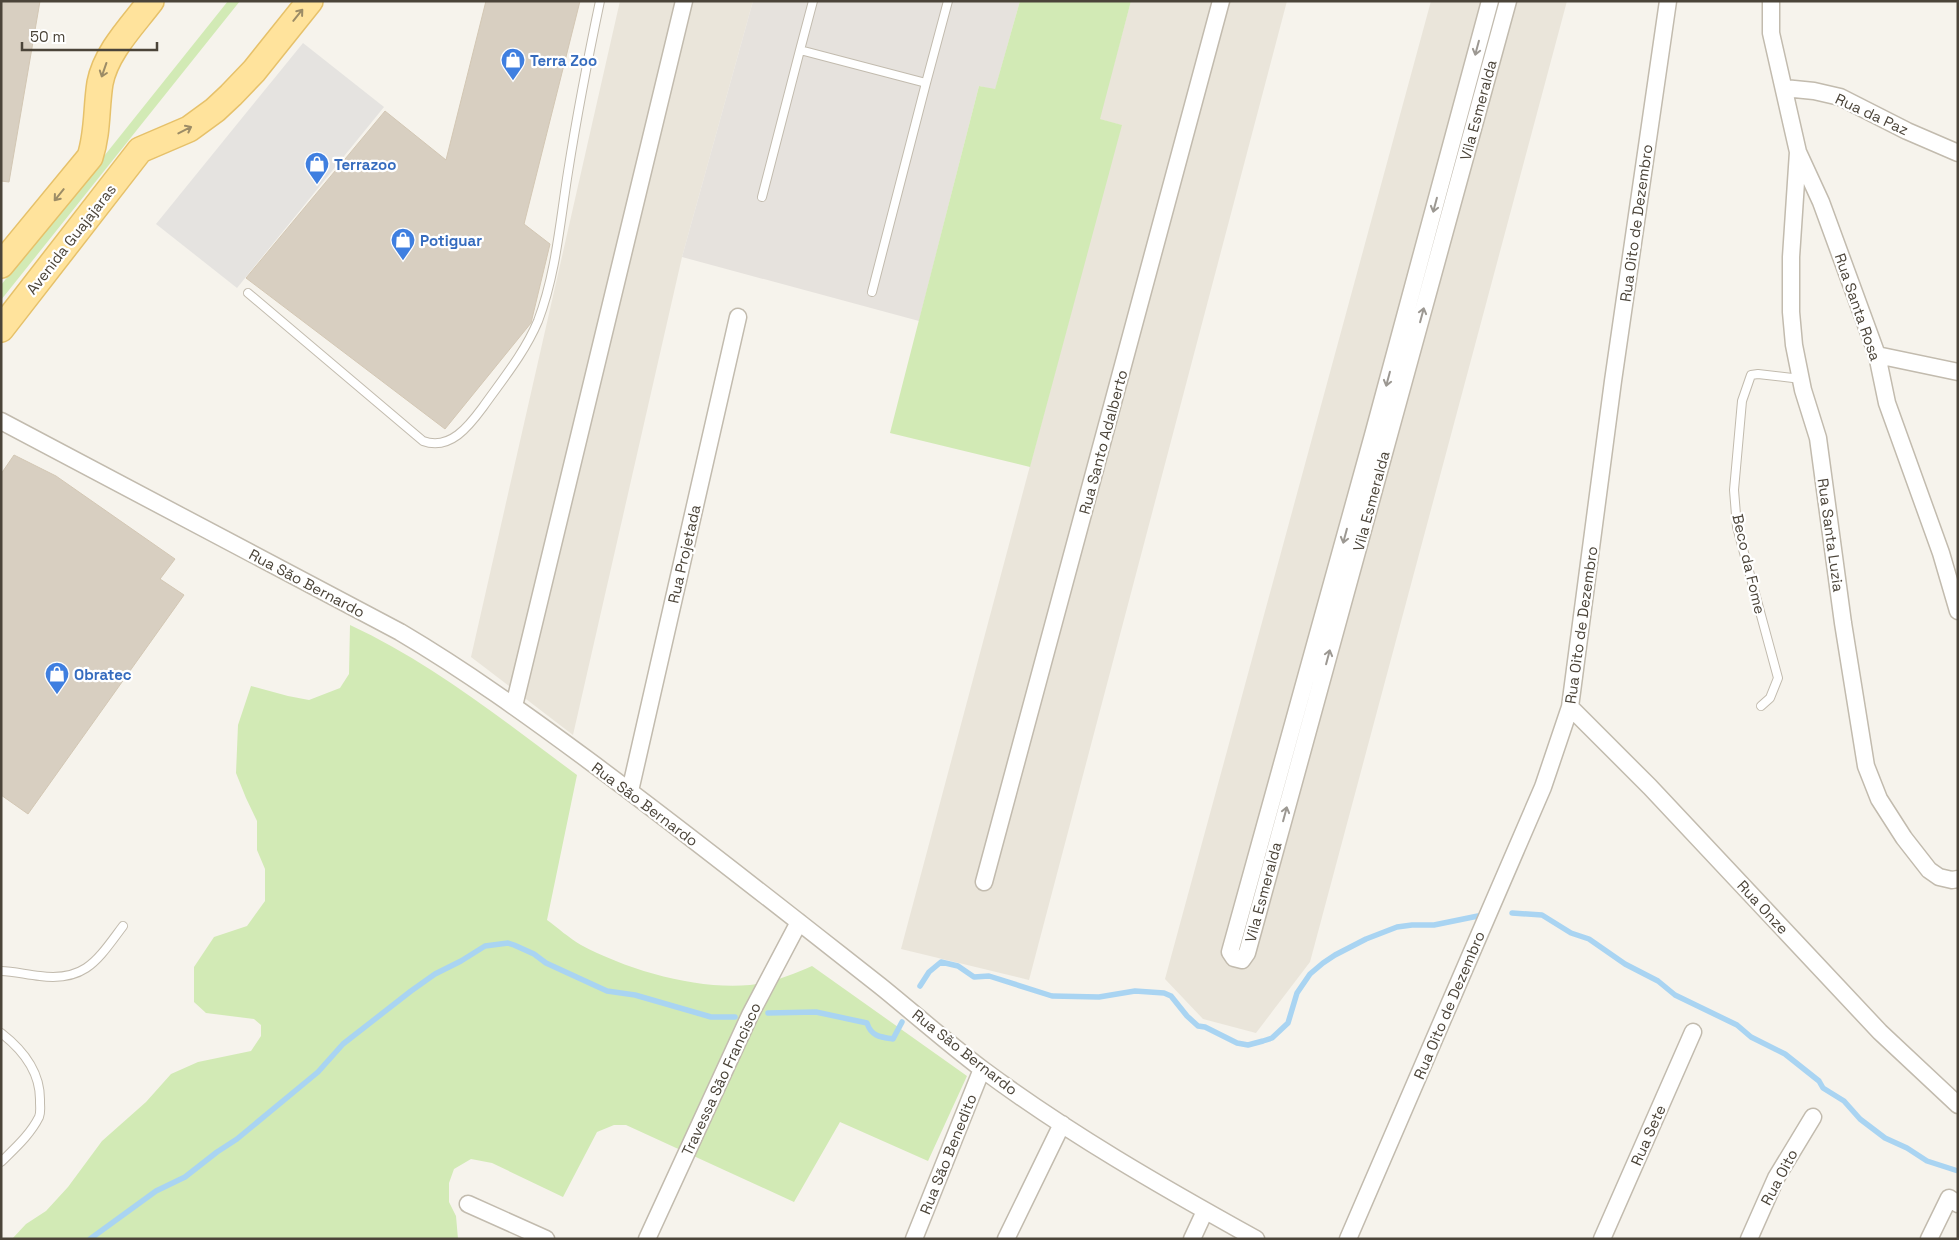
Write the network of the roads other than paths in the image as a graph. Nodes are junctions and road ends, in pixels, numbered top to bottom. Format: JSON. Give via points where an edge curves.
{"nodes":[{"id":1,"x":151,"y":1,"type":"edge"},
{"id":2,"x":310,"y":1,"type":"edge"},
{"id":3,"x":600,"y":1,"type":"edge"},
{"id":4,"x":684,"y":1,"type":"edge"},
{"id":5,"x":813,"y":1,"type":"edge"},
{"id":6,"x":948,"y":1,"type":"edge"},
{"id":7,"x":1221,"y":1,"type":"edge"},
{"id":8,"x":1490,"y":1,"type":"edge"},
{"id":9,"x":1508,"y":1,"type":"edge"},
{"id":10,"x":1668,"y":1,"type":"edge"},
{"id":11,"x":1771,"y":1,"type":"edge"},
{"id":12,"x":800,"y":50,"type":"junction"},
{"id":13,"x":926,"y":83,"type":"junction"},
{"id":14,"x":1784,"y":88,"type":"junction"},
{"id":15,"x":1460,"y":114,"type":"junction"},
{"id":16,"x":1476,"y":119,"type":"junction"},
{"id":17,"x":1798,"y":152,"type":"junction"},
{"id":18,"x":1958,"y":153,"type":"edge"},
{"id":19,"x":762,"y":198,"type":"dead end"},
{"id":20,"x":1,"y":265,"type":"edge"},
{"id":21,"x":872,"y":292,"type":"dead end"},
{"id":22,"x":248,"y":293,"type":"dead end"},
{"id":23,"x":738,"y":317,"type":"dead end"},
{"id":24,"x":1,"y":329,"type":"edge"},
{"id":25,"x":1404,"y":352,"type":"junction"},
{"id":26,"x":1877,"y":355,"type":"junction"},
{"id":27,"x":1958,"y":372,"type":"edge"},
{"id":28,"x":1801,"y":379,"type":"junction"},
{"id":29,"x":1,"y":421,"type":"edge"},
{"id":30,"x":1958,"y":612,"type":"edge"},
{"id":31,"x":514,"y":706,"type":"junction"},
{"id":32,"x":1761,"y":706,"type":"dead end"},
{"id":33,"x":1570,"y":707,"type":"junction"},
{"id":34,"x":630,"y":791,"type":"junction"},
{"id":35,"x":1958,"y":879,"type":"edge"},
{"id":36,"x":984,"y":882,"type":"dead end"},
{"id":37,"x":799,"y":922,"type":"junction"},
{"id":38,"x":123,"y":926,"type":"dead end"},
{"id":39,"x":1,"y":971,"type":"edge"},
{"id":40,"x":1693,"y":1032,"type":"dead end"},
{"id":41,"x":1,"y":1033,"type":"edge"},
{"id":42,"x":982,"y":1068,"type":"junction"},
{"id":43,"x":1958,"y":1105,"type":"edge"},
{"id":44,"x":1813,"y":1117,"type":"dead end"},
{"id":45,"x":1062,"y":1124,"type":"junction"},
{"id":46,"x":1,"y":1162,"type":"edge"},
{"id":47,"x":468,"y":1204,"type":"dead end"},
{"id":48,"x":1958,"y":1204,"type":"edge"},
{"id":49,"x":1204,"y":1210,"type":"junction"},
{"id":50,"x":546,"y":1239,"type":"edge"},
{"id":51,"x":647,"y":1239,"type":"edge"},
{"id":52,"x":914,"y":1239,"type":"edge"},
{"id":53,"x":1006,"y":1239,"type":"edge"},
{"id":54,"x":1192,"y":1239,"type":"edge"},
{"id":55,"x":1256,"y":1239,"type":"edge"},
{"id":56,"x":1348,"y":1239,"type":"edge"},
{"id":57,"x":1602,"y":1239,"type":"edge"},
{"id":58,"x":1749,"y":1239,"type":"edge"},
{"id":59,"x":1929,"y":1239,"type":"edge"}],
"edges":[{"from":1,"to":20,"type":"main road","one_way":true,"via":[[112,52],[106,65],[90,157]]},
{"from":24,"to":2,"type":"main road","name":"Avenida Guajajaras","one_way":true,"via":[[140,150],[189,129],[207,117],[254,71]]},
{"from":3,"to":22,"type":"lane","via":[[576,120],[552,270],[538,321],[521,354],[468,427],[442,442],[423,441]]},
{"from":4,"to":31,"type":"street"},
{"from":5,"to":12,"type":"lane"},
{"from":6,"to":13,"type":"lane"},
{"from":7,"to":36,"type":"street","name":"Rua Santo Adalberto"},
{"from":8,"to":15,"type":"street","name":"Vila Esmeralda","one_way":true},
{"from":9,"to":16,"type":"street","name":"Vila Esmeralda"},
{"from":10,"to":33,"type":"street","name":"Rua Oito de Dezembro"},
{"from":11,"to":14,"type":"street","name":"Rua Santa Rosa","via":[[1771,32]]},
{"from":12,"to":13,"type":"lane"},
{"from":12,"to":19,"type":"lane"},
{"from":13,"to":21,"type":"lane"},
{"from":14,"to":17,"type":"street","name":"Rua Santa Rosa"},
{"from":14,"to":18,"type":"street","name":"Rua da Paz","via":[[1840,97]]},
{"from":15,"to":16,"type":"street"},
{"from":15,"to":25,"type":"street","name":"Vila Esmeralda","one_way":true},
{"from":25,"to":16,"type":"street","name":"Vila Esmeralda","one_way":true},
{"from":17,"to":26,"type":"street","name":"Rua Santa Rosa","via":[[1821,202]]},
{"from":17,"to":28,"type":"street","name":"Rua Santa Luzia","via":[[1791,312]]},
{"from":23,"to":34,"type":"street","name":"Rua Projetada"},
{"from":25,"to":25,"type":"street","name":"Vila Esmeralda","one_way":true,"via":[[1230,952],[1238,960],[1247,953]]},
{"from":26,"to":27,"type":"street"},
{"from":26,"to":30,"type":"street","name":"Rua Santa Rosa","via":[[1888,404]]},
{"from":28,"to":32,"type":"lane","name":"Beco da Fome","via":[[1751,375],[1742,401],[1734,490],[1737,527],[1778,678],[1770,698]]},
{"from":28,"to":35,"type":"street","name":"Rua Santa Luzia","via":[[1818,438],[1866,766],[1879,799],[1929,870],[1939,876]]},
{"from":29,"to":31,"type":"street","name":"Rua São Bernardo","via":[[400,632],[445,658]]},
{"from":31,"to":34,"type":"street","name":"Rua São Bernardo"},
{"from":33,"to":43,"type":"street","name":"Rua Onze","via":[[1650,787],[1880,1032]]},
{"from":33,"to":56,"type":"street","name":"Rua Oito de Dezembro","via":[[1543,787]]},
{"from":34,"to":37,"type":"street","name":"Rua São Bernardo"},
{"from":37,"to":42,"type":"street","name":"Rua São Bernardo"},
{"from":37,"to":51,"type":"street","name":"Travessa São Francisco","via":[[750,1015]]},
{"from":38,"to":39,"type":"lane","via":[[98,959],[79,973],[55,978]]},
{"from":40,"to":57,"type":"street","name":"Rua Sete"},
{"from":41,"to":46,"type":"lane","via":[[17,1046],[30,1064],[40,1095],[40,1115],[28,1134]]},
{"from":42,"to":45,"type":"street","name":"Rua São Bernardo"},
{"from":42,"to":52,"type":"street","name":"Rua São Benedito"},
{"from":44,"to":58,"type":"street","name":"Rua Oito","via":[[1776,1178]]},
{"from":45,"to":49,"type":"street","name":"Rua São Bernardo"},
{"from":45,"to":53,"type":"street"},
{"from":47,"to":50,"type":"street"},
{"from":48,"to":59,"type":"street","via":[[1949,1198]]},
{"from":49,"to":54,"type":"street"},
{"from":49,"to":55,"type":"street","name":"Rua São Bernardo"}]}
